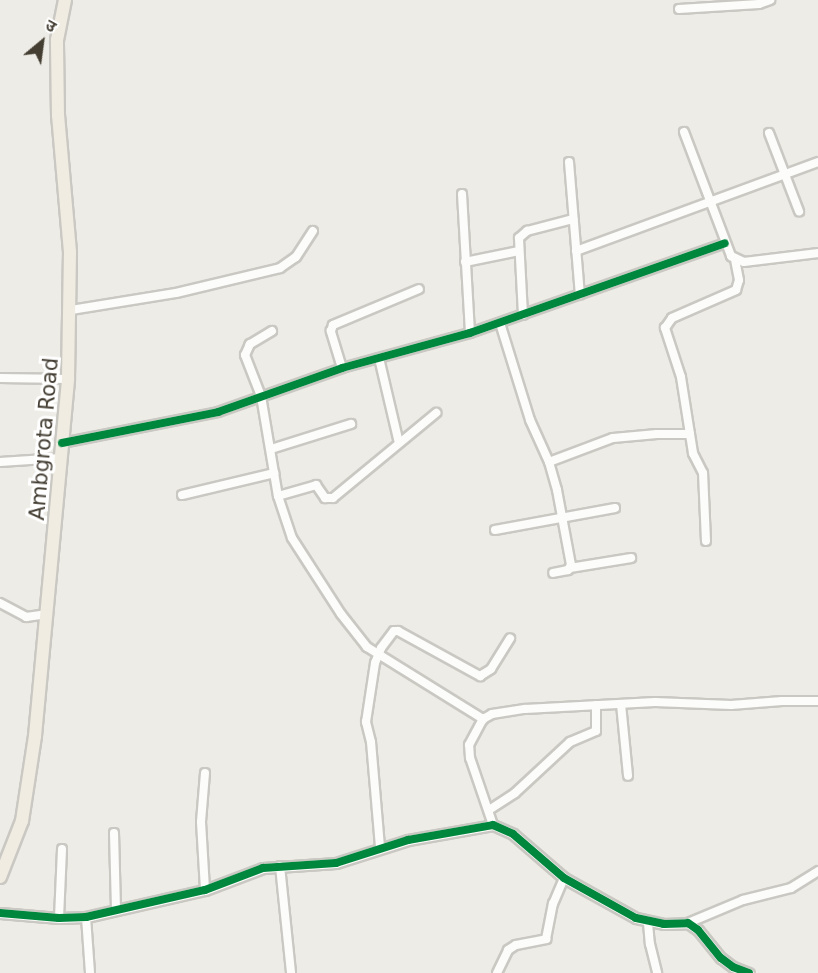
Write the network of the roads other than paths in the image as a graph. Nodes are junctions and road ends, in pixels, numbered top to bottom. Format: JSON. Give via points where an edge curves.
{"nodes":[{"id":1,"x":65,"y":0,"type":"edge"},
{"id":2,"x":770,"y":0,"type":"edge"},
{"id":3,"x":679,"y":9,"type":"dead end"},
{"id":4,"x":684,"y":132,"type":"dead end"},
{"id":5,"x":769,"y":133,"type":"dead end"},
{"id":6,"x":569,"y":162,"type":"dead end"},
{"id":7,"x":818,"y":162,"type":"edge"},
{"id":8,"x":786,"y":174,"type":"junction"},
{"id":9,"x":462,"y":194,"type":"dead end"},
{"id":10,"x":710,"y":201,"type":"junction"},
{"id":11,"x":799,"y":212,"type":"dead end"},
{"id":12,"x":573,"y":219,"type":"junction"},
{"id":13,"x":313,"y":231,"type":"dead end"},
{"id":14,"x":725,"y":243,"type":"junction"},
{"id":15,"x":519,"y":251,"type":"junction"},
{"id":16,"x":576,"y":251,"type":"junction"},
{"id":17,"x":818,"y":253,"type":"edge"},
{"id":18,"x":735,"y":260,"type":"junction"},
{"id":19,"x":465,"y":262,"type":"junction"},
{"id":20,"x":419,"y":289,"type":"dead end"},
{"id":21,"x":580,"y":295,"type":"junction"},
{"id":22,"x":71,"y":310,"type":"junction"},
{"id":23,"x":523,"y":315,"type":"junction"},
{"id":24,"x":500,"y":323,"type":"junction"},
{"id":25,"x":272,"y":331,"type":"dead end"},
{"id":26,"x":470,"y":333,"type":"junction"},
{"id":27,"x":379,"y":358,"type":"junction"},
{"id":28,"x":342,"y":368,"type":"junction"},
{"id":29,"x":0,"y":378,"type":"edge"},
{"id":30,"x":68,"y":379,"type":"junction"},
{"id":31,"x":261,"y":396,"type":"junction"},
{"id":32,"x":436,"y":413,"type":"dead end"},
{"id":33,"x":351,"y":424,"type":"dead end"},
{"id":34,"x":690,"y":434,"type":"junction"},
{"id":35,"x":62,"y":443,"type":"junction"},
{"id":36,"x":399,"y":443,"type":"junction"},
{"id":37,"x":271,"y":449,"type":"junction"},
{"id":38,"x":61,"y":458,"type":"junction"},
{"id":39,"x":0,"y":462,"type":"edge"},
{"id":40,"x":549,"y":462,"type":"junction"},
{"id":41,"x":274,"y":472,"type":"junction"},
{"id":42,"x":183,"y":495,"type":"dead end"},
{"id":43,"x":278,"y":496,"type":"junction"},
{"id":44,"x":615,"y":508,"type":"dead end"},
{"id":45,"x":562,"y":518,"type":"junction"},
{"id":46,"x":495,"y":530,"type":"dead end"},
{"id":47,"x":706,"y":541,"type":"dead end"},
{"id":48,"x":631,"y":558,"type":"dead end"},
{"id":49,"x":570,"y":568,"type":"junction"},
{"id":50,"x":553,"y":573,"type":"dead end"},
{"id":51,"x":3,"y":604,"type":"edge"},
{"id":52,"x":48,"y":614,"type":"junction"},
{"id":53,"x":510,"y":639,"type":"dead end"},
{"id":54,"x":377,"y":655,"type":"junction"},
{"id":55,"x":818,"y":701,"type":"edge"},
{"id":56,"x":621,"y":704,"type":"junction"},
{"id":57,"x":596,"y":705,"type":"junction"},
{"id":58,"x":483,"y":719,"type":"junction"},
{"id":59,"x":205,"y":773,"type":"dead end"},
{"id":60,"x":628,"y":776,"type":"dead end"},
{"id":61,"x":489,"y":810,"type":"junction"},
{"id":62,"x":493,"y":825,"type":"junction"},
{"id":63,"x":114,"y":832,"type":"dead end"},
{"id":64,"x":380,"y":848,"type":"junction"},
{"id":65,"x":62,"y":849,"type":"dead end"},
{"id":66,"x":280,"y":867,"type":"junction"},
{"id":67,"x":818,"y":871,"type":"edge"},
{"id":68,"x":0,"y":877,"type":"edge"},
{"id":69,"x":564,"y":878,"type":"junction"},
{"id":70,"x":205,"y":890,"type":"junction"},
{"id":71,"x":116,"y":909,"type":"junction"},
{"id":72,"x":0,"y":913,"type":"edge"},
{"id":73,"x":86,"y":917,"type":"junction"},
{"id":74,"x":59,"y":918,"type":"junction"},
{"id":75,"x":648,"y":923,"type":"junction"},
{"id":76,"x":688,"y":923,"type":"junction"},
{"id":77,"x":90,"y":973,"type":"edge"},
{"id":78,"x":291,"y":973,"type":"edge"},
{"id":79,"x":496,"y":973,"type":"edge"},
{"id":80,"x":657,"y":973,"type":"edge"},
{"id":81,"x":749,"y":973,"type":"edge"}],
"edges":[{"from":1,"to":22,"type":"main road","name":"Ambgrota Road","via":[[57,40],[58,116],[70,233]]},
{"from":2,"to":3,"type":"street"},
{"from":4,"to":10,"type":"street"},
{"from":5,"to":8,"type":"street"},
{"from":6,"to":12,"type":"street"},
{"from":7,"to":8,"type":"street"},
{"from":8,"to":10,"type":"street"},
{"from":8,"to":11,"type":"street"},
{"from":9,"to":19,"type":"street"},
{"from":10,"to":14,"type":"street"},
{"from":10,"to":16,"type":"street"},
{"from":12,"to":15,"type":"street","via":[[522,234]]},
{"from":12,"to":16,"type":"street"},
{"from":13,"to":22,"type":"street","via":[[296,257],[280,268],[176,293]]},
{"from":14,"to":18,"type":"street"},
{"from":14,"to":21,"type":"street"},
{"from":15,"to":19,"type":"street"},
{"from":15,"to":23,"type":"street"},
{"from":16,"to":21,"type":"street"},
{"from":17,"to":18,"type":"street"},
{"from":18,"to":34,"type":"street","via":[[739,279],[736,290],[666,324],[681,377]]},
{"from":19,"to":26,"type":"street"},
{"from":20,"to":28,"type":"street","via":[[333,326],[331,331]]},
{"from":21,"to":23,"type":"street"},
{"from":22,"to":30,"type":"main road","name":"Ambgrota Road"},
{"from":23,"to":24,"type":"street"},
{"from":24,"to":26,"type":"street"},
{"from":24,"to":40,"type":"street","via":[[530,420]]},
{"from":25,"to":31,"type":"street","via":[[245,351]]},
{"from":26,"to":27,"type":"street"},
{"from":27,"to":28,"type":"street"},
{"from":27,"to":36,"type":"street"},
{"from":28,"to":31,"type":"street"},
{"from":29,"to":30,"type":"street"},
{"from":30,"to":35,"type":"main road","name":"Ambgrota Road"},
{"from":31,"to":35,"type":"street","via":[[218,412]]},
{"from":31,"to":37,"type":"street"},
{"from":32,"to":36,"type":"street"},
{"from":33,"to":37,"type":"street"},
{"from":34,"to":40,"type":"street","via":[[613,438]]},
{"from":34,"to":47,"type":"street","via":[[693,453],[703,473]]},
{"from":35,"to":38,"type":"main road","name":"Ambgrota Road"},
{"from":36,"to":43,"type":"street","via":[[330,500],[316,485]]},
{"from":37,"to":41,"type":"street"},
{"from":38,"to":39,"type":"street"},
{"from":38,"to":52,"type":"main road","name":"Ambgrota Road"},
{"from":40,"to":45,"type":"street"},
{"from":41,"to":42,"type":"street"},
{"from":41,"to":43,"type":"street"},
{"from":43,"to":54,"type":"street","via":[[292,538],[354,632]]},
{"from":44,"to":45,"type":"street"},
{"from":45,"to":46,"type":"street"},
{"from":45,"to":49,"type":"street"},
{"from":48,"to":49,"type":"street"},
{"from":49,"to":50,"type":"street"},
{"from":51,"to":52,"type":"street","via":[[32,618]]},
{"from":52,"to":68,"type":"main road","name":"Ambgrota Road","via":[[27,792],[18,833]]},
{"from":53,"to":54,"type":"street","via":[[491,669],[480,676],[398,631],[391,634]]},
{"from":54,"to":58,"type":"street"},
{"from":54,"to":64,"type":"street","via":[[366,722]]},
{"from":55,"to":56,"type":"street"},
{"from":56,"to":57,"type":"street"},
{"from":56,"to":60,"type":"street"},
{"from":57,"to":58,"type":"street","via":[[506,710]]},
{"from":57,"to":61,"type":"street","via":[[596,731],[570,742],[515,793]]},
{"from":58,"to":61,"type":"street","via":[[472,738],[470,758]]},
{"from":59,"to":70,"type":"street","via":[[201,822]]},
{"from":61,"to":62,"type":"street"},
{"from":62,"to":64,"type":"street"},
{"from":62,"to":69,"type":"street","via":[[513,834]]},
{"from":63,"to":71,"type":"street"},
{"from":64,"to":66,"type":"street","via":[[336,862]]},
{"from":65,"to":74,"type":"street"},
{"from":66,"to":70,"type":"street","via":[[246,873]]},
{"from":66,"to":78,"type":"street"},
{"from":67,"to":76,"type":"street","via":[[791,888],[743,900]]},
{"from":69,"to":75,"type":"street"},
{"from":69,"to":79,"type":"street","via":[[553,904],[546,939],[508,950]]},
{"from":70,"to":71,"type":"street"},
{"from":71,"to":73,"type":"street"},
{"from":72,"to":74,"type":"street"},
{"from":73,"to":74,"type":"street"},
{"from":73,"to":77,"type":"street"},
{"from":75,"to":76,"type":"street"},
{"from":75,"to":80,"type":"street"},
{"from":76,"to":81,"type":"street","via":[[721,958]]}]}
